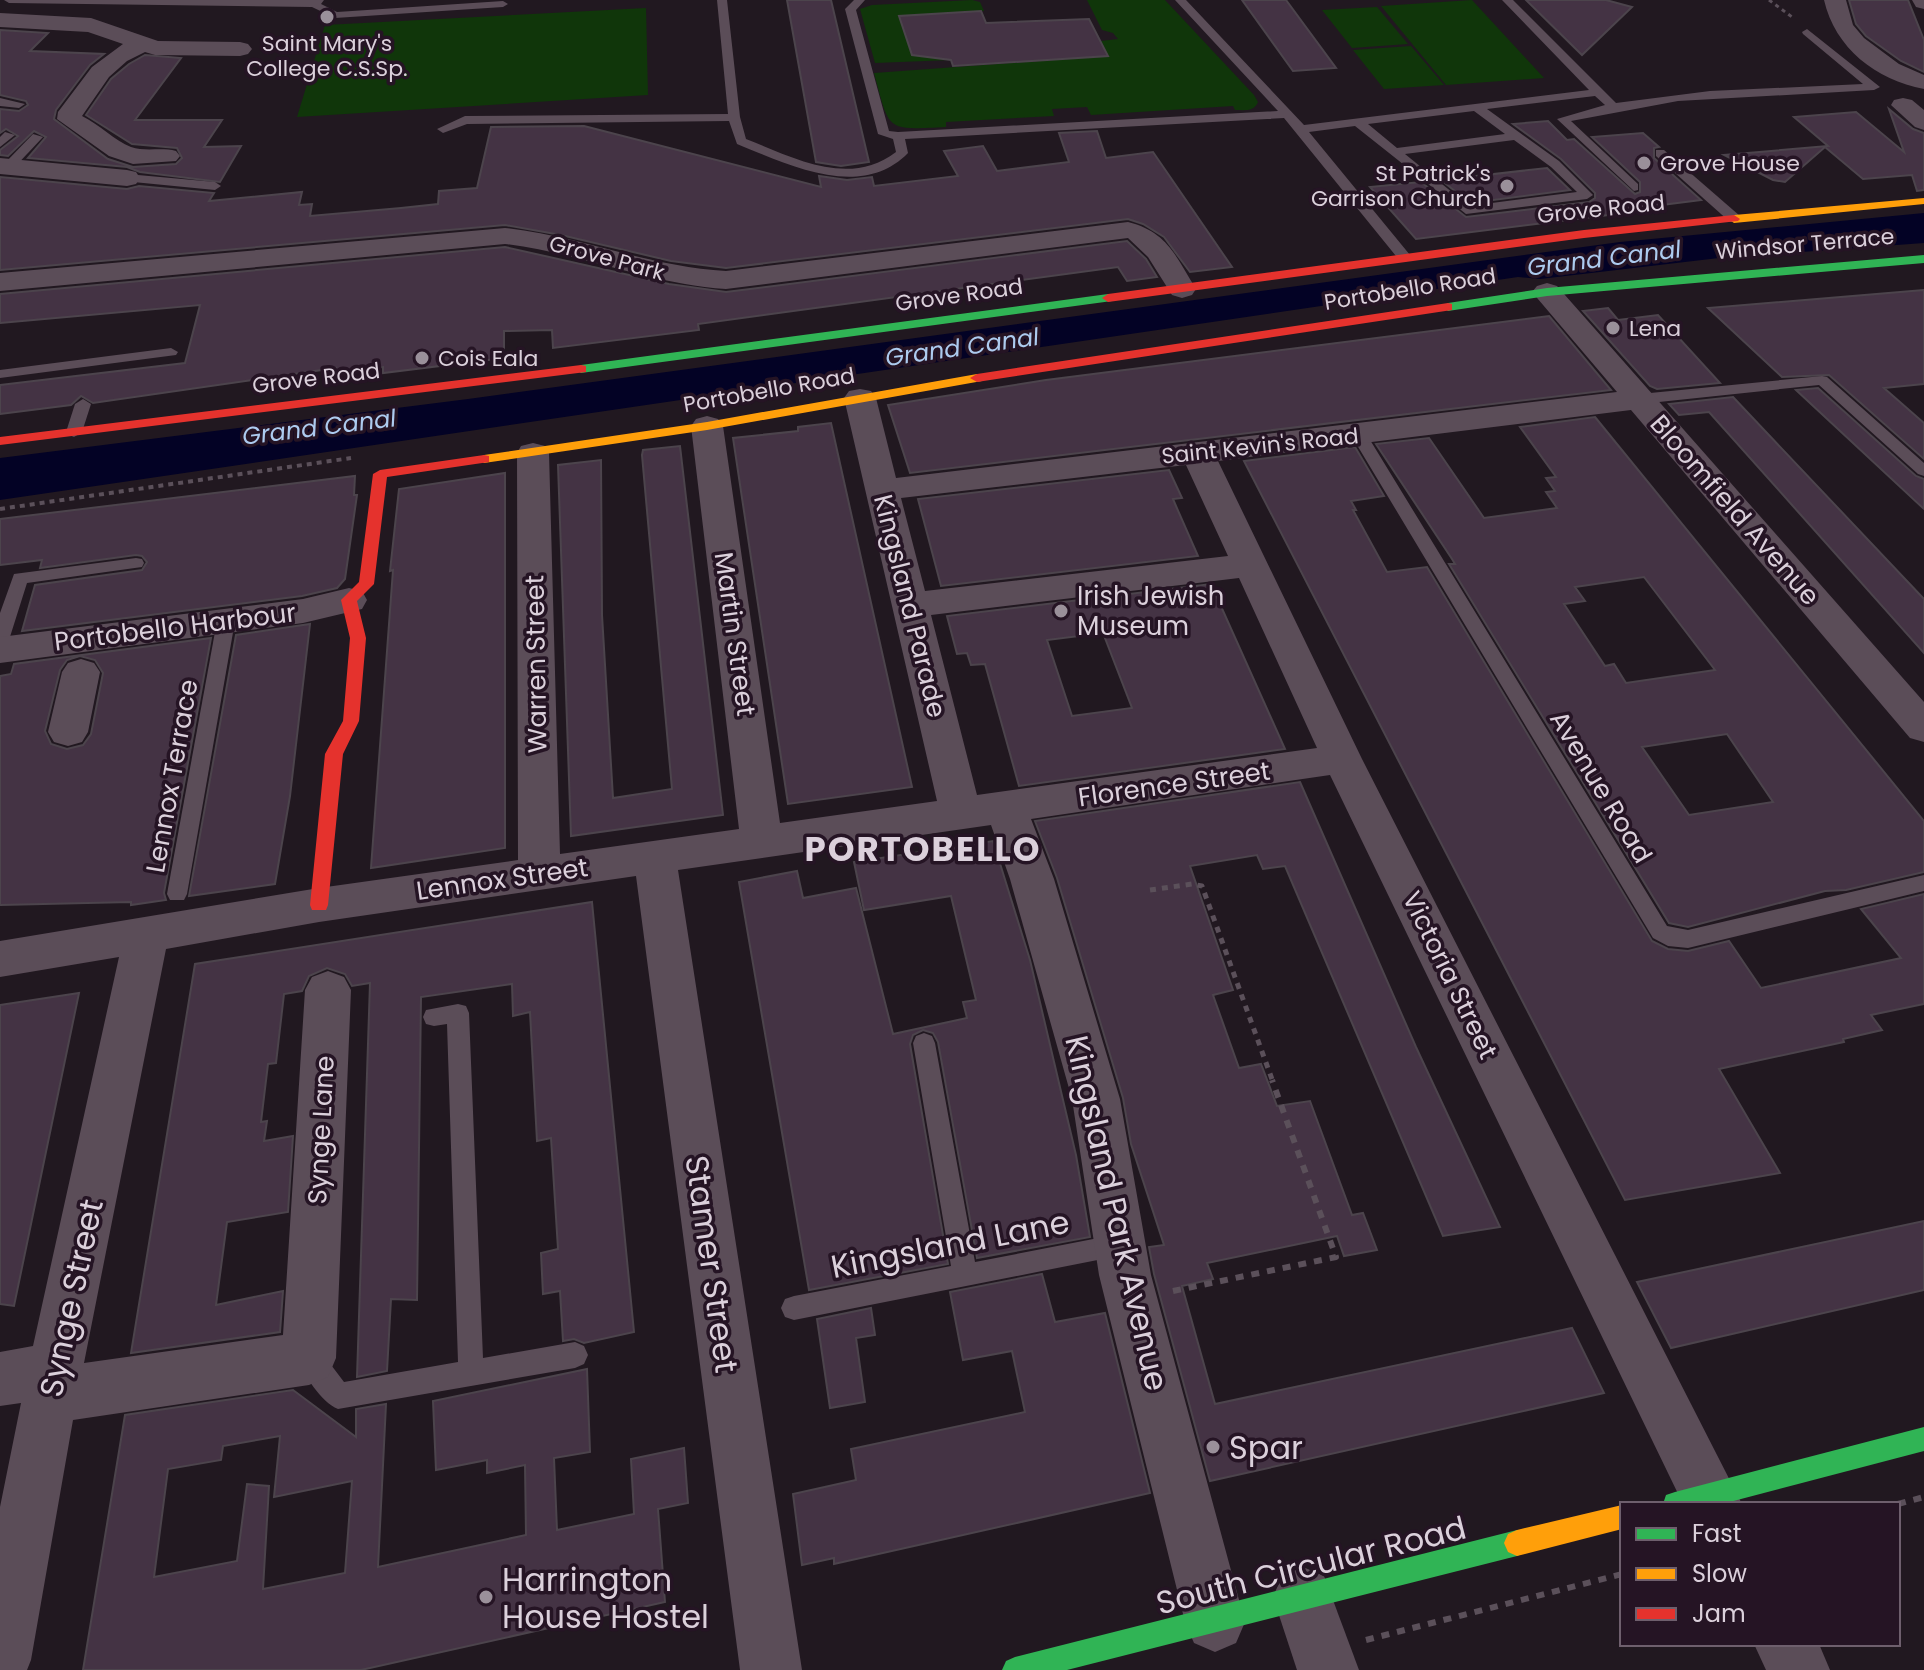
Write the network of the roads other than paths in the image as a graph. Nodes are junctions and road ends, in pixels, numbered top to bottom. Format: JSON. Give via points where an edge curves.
{"nodes":[{"id":1,"x":9,"y":0,"type":"edge"},
{"id":2,"x":722,"y":0,"type":"edge"},
{"id":3,"x":860,"y":0,"type":"edge"},
{"id":4,"x":1180,"y":0,"type":"edge"},
{"id":5,"x":1507,"y":0,"type":"edge"},
{"id":6,"x":1835,"y":0,"type":"edge"},
{"id":7,"x":316,"y":2,"type":"edge"},
{"id":8,"x":503,"y":4,"type":"dead end"},
{"id":9,"x":0,"y":20,"type":"edge"},
{"id":10,"x":1807,"y":32,"type":"road end"},
{"id":11,"x":142,"y":45,"type":"junction"},
{"id":12,"x":240,"y":49,"type":"dead end"},
{"id":13,"x":1915,"y":90,"type":"edge"},
{"id":14,"x":1597,"y":92,"type":"junction"},
{"id":15,"x":0,"y":102,"type":"edge"},
{"id":16,"x":19,"y":104,"type":"dead end"},
{"id":17,"x":1475,"y":106,"type":"junction"},
{"id":18,"x":1613,"y":107,"type":"junction"},
{"id":19,"x":1287,"y":114,"type":"junction"},
{"id":20,"x":734,"y":117,"type":"junction"},
{"id":21,"x":1924,"y":122,"type":"edge"},
{"id":22,"x":1359,"y":123,"type":"junction"},
{"id":23,"x":443,"y":129,"type":"dead end"},
{"id":24,"x":1301,"y":129,"type":"junction"},
{"id":25,"x":898,"y":136,"type":"junction"},
{"id":26,"x":1516,"y":136,"type":"junction"},
{"id":27,"x":37,"y":137,"type":"dead end"},
{"id":28,"x":1393,"y":152,"type":"junction"},
{"id":29,"x":4,"y":153,"type":"edge"},
{"id":30,"x":1660,"y":153,"type":"dead end"},
{"id":31,"x":167,"y":156,"type":"dead end"},
{"id":32,"x":127,"y":178,"type":"joint"},
{"id":33,"x":215,"y":186,"type":"dead end"},
{"id":34,"x":1634,"y":187,"type":"dead end"},
{"id":35,"x":1924,"y":201,"type":"edge"},
{"id":36,"x":1735,"y":219,"type":"junction"},
{"id":37,"x":1405,"y":258,"type":"junction"},
{"id":38,"x":1924,"y":259,"type":"edge"},
{"id":39,"x":0,"y":282,"type":"edge"},
{"id":40,"x":1182,"y":289,"type":"junction"},
{"id":41,"x":1547,"y":292,"type":"junction"},
{"id":42,"x":171,"y":352,"type":"dead end"},
{"id":43,"x":0,"y":374,"type":"edge"},
{"id":44,"x":860,"y":398,"type":"junction"},
{"id":45,"x":1640,"y":399,"type":"junction"},
{"id":46,"x":83,"y":404,"type":"dead end"},
{"id":47,"x":707,"y":426,"type":"junction"},
{"id":48,"x":74,"y":432,"type":"junction"},
{"id":49,"x":1359,"y":435,"type":"junction"},
{"id":50,"x":0,"y":441,"type":"edge"},
{"id":51,"x":1197,"y":452,"type":"junction"},
{"id":52,"x":533,"y":453,"type":"junction"},
{"id":53,"x":1924,"y":471,"type":"edge"},
{"id":54,"x":880,"y":490,"type":"junction"},
{"id":55,"x":136,"y":563,"type":"dead end"},
{"id":56,"x":1251,"y":565,"type":"junction"},
{"id":57,"x":349,"y":600,"type":"junction"},
{"id":58,"x":910,"y":605,"type":"junction"},
{"id":59,"x":226,"y":621,"type":"junction"},
{"id":60,"x":0,"y":640,"type":"edge"},
{"id":61,"x":0,"y":650,"type":"edge"},
{"id":62,"x":83,"y":665,"type":"dead end"},
{"id":63,"x":1924,"y":728,"type":"edge"},
{"id":64,"x":68,"y":732,"type":"dead end"},
{"id":65,"x":1342,"y":759,"type":"junction"},
{"id":66,"x":984,"y":812,"type":"junction"},
{"id":67,"x":762,"y":841,"type":"junction"},
{"id":68,"x":655,"y":858,"type":"junction"},
{"id":69,"x":539,"y":874,"type":"junction"},
{"id":70,"x":1924,"y":883,"type":"edge"},
{"id":71,"x":177,"y":894,"type":"dead end"},
{"id":72,"x":319,"y":905,"type":"junction"},
{"id":73,"x":146,"y":936,"type":"junction"},
{"id":74,"x":0,"y":959,"type":"edge"},
{"id":75,"x":328,"y":990,"type":"dead end"},
{"id":76,"x":434,"y":1017,"type":"dead end"},
{"id":77,"x":924,"y":1043,"type":"dead end"},
{"id":78,"x":1119,"y":1246,"type":"junction"},
{"id":79,"x":965,"y":1276,"type":"junction"},
{"id":80,"x":794,"y":1308,"type":"dead end"},
{"id":81,"x":575,"y":1355,"type":"dead end"},
{"id":82,"x":309,"y":1358,"type":"junction"},
{"id":83,"x":471,"y":1373,"type":"junction"},
{"id":84,"x":0,"y":1379,"type":"edge"},
{"id":85,"x":53,"y":1382,"type":"junction"},
{"id":86,"x":1924,"y":1439,"type":"edge"},
{"id":87,"x":1699,"y":1501,"type":"edge"},
{"id":88,"x":1620,"y":1518,"type":"edge"},
{"id":89,"x":1303,"y":1597,"type":"junction"},
{"id":90,"x":1215,"y":1622,"type":"junction"},
{"id":91,"x":1786,"y":1646,"type":"edge"},
{"id":92,"x":1344,"y":1656,"type":"edge"},
{"id":93,"x":0,"y":1660,"type":"edge"},
{"id":94,"x":771,"y":1670,"type":"edge"},
{"id":95,"x":1015,"y":1670,"type":"edge"},
{"id":96,"x":1799,"y":1670,"type":"edge"}],
"edges":[{"from":1,"to":7,"type":"lane"},
{"from":2,"to":20,"type":"lane"},
{"from":3,"to":25,"type":"lane","via":[[850,9],[884,134]]},
{"from":4,"to":19,"type":"lane"},
{"from":5,"to":14,"type":"lane"},
{"from":6,"to":13,"type":"street","via":[[1851,37]]},
{"from":7,"to":8,"type":"lane","via":[[335,15]]},
{"from":9,"to":11,"type":"street","via":[[91,25]]},
{"from":10,"to":18,"type":"lane","via":[[1874,87],[1661,97]]},
{"from":11,"to":12,"type":"street"},
{"from":11,"to":31,"type":"street","via":[[110,60],[69,119],[118,151]]},
{"from":13,"to":21,"type":"street"},
{"from":14,"to":17,"type":"lane"},
{"from":14,"to":18,"type":"lane"},
{"from":15,"to":16,"type":"lane"},
{"from":17,"to":22,"type":"lane"},
{"from":17,"to":26,"type":"lane"},
{"from":18,"to":34,"type":"lane","via":[[1563,119]]},
{"from":19,"to":24,"type":"lane"},
{"from":19,"to":25,"type":"lane"},
{"from":20,"to":23,"type":"lane","via":[[465,120]]},
{"from":20,"to":25,"type":"lane","via":[[741,141],[816,170],[839,173],[883,168],[902,153]]},
{"from":22,"to":24,"type":"lane"},
{"from":22,"to":28,"type":"lane"},
{"from":24,"to":37,"type":"lane"},
{"from":26,"to":28,"type":"lane"},
{"from":26,"to":28,"type":"lane","via":[[1587,195],[1466,210]]},
{"from":27,"to":29,"type":"lane"},
{"from":29,"to":32,"type":"street"},
{"from":30,"to":36,"type":"lane"},
{"from":32,"to":33,"type":"lane"},
{"from":35,"to":36,"type":"main road","name":"Grove Road"},
{"from":36,"to":37,"type":"main road","name":"Grove Road"},
{"from":37,"to":40,"type":"main road","name":"Grove Road"},
{"from":38,"to":41,"type":"main road","name":"Windsor Terrace"},
{"from":39,"to":40,"type":"street","name":"Grove Park","via":[[505,236],[558,244],[679,277],[726,280],[1128,230],[1140,231],[1148,239]]},
{"from":40,"to":48,"type":"main road","name":"Grove Road"},
{"from":41,"to":44,"type":"main road","name":"Portobello Road"},
{"from":41,"to":45,"type":"street","name":"Bloomfield Avenue"},
{"from":42,"to":43,"type":"lane","via":[[93,368]]},
{"from":44,"to":47,"type":"main road","name":"Portobello Road"},
{"from":44,"to":54,"type":"street","name":"Kingsland Parade"},
{"from":45,"to":49,"type":"street","name":"Saint Kevin's Road"},
{"from":45,"to":53,"type":"lane","via":[[1822,380]]},
{"from":45,"to":63,"type":"street","name":"Bloomfield Avenue"},
{"from":46,"to":48,"type":"lane"},
{"from":47,"to":52,"type":"main road","name":"Portobello Road"},
{"from":47,"to":67,"type":"street","name":"Martin Street"},
{"from":48,"to":50,"type":"main road","name":"Grove Road"},
{"from":49,"to":51,"type":"street","name":"Saint Kevin's Road"},
{"from":49,"to":70,"type":"lane","name":"Avenue Road","via":[[1660,932],[1688,939]]},
{"from":51,"to":54,"type":"street","name":"Saint Kevin's Road"},
{"from":51,"to":56,"type":"street","name":"Victoria Street"},
{"from":52,"to":57,"type":"main road","name":"Portobello Road","via":[[380,474],[366,584]]},
{"from":52,"to":69,"type":"street","name":"Warren Street"},
{"from":54,"to":58,"type":"street","name":"Kingsland Parade"},
{"from":55,"to":60,"type":"lane","via":[[20,578]]},
{"from":56,"to":58,"type":"street"},
{"from":56,"to":65,"type":"street","name":"Victoria Street"},
{"from":57,"to":59,"type":"street","name":"Portobello Harbour"},
{"from":57,"to":72,"type":"main road","via":[[358,638],[351,721],[334,754]]},
{"from":58,"to":66,"type":"street","name":"Kingsland Parade"},
{"from":59,"to":61,"type":"street","name":"Portobello Harbour"},
{"from":59,"to":71,"type":"lane","name":"Lennox Terrace"},
{"from":62,"to":64,"type":"street"},
{"from":65,"to":66,"type":"street","name":"Florence Street"},
{"from":65,"to":87,"type":"street","name":"Victoria Street"},
{"from":66,"to":67,"type":"street","name":"Lennox Street"},
{"from":66,"to":78,"type":"street","name":"Kingsland Park Avenue","via":[[1032,879],[1096,1099]]},
{"from":67,"to":68,"type":"street","name":"Lennox Street"},
{"from":68,"to":69,"type":"street","name":"Lennox Street"},
{"from":68,"to":94,"type":"street","name":"Stamer Street"},
{"from":69,"to":72,"type":"street","name":"Lennox Street"},
{"from":72,"to":73,"type":"street","name":"Lennox Street"},
{"from":73,"to":74,"type":"street","name":"Lennox Street"},
{"from":73,"to":85,"type":"street","name":"Synge Street"},
{"from":75,"to":82,"type":"street","name":"Synge Lane"},
{"from":76,"to":83,"type":"lane","via":[[458,1013]]},
{"from":77,"to":79,"type":"lane"},
{"from":78,"to":79,"type":"lane","name":"Kingsland Lane"},
{"from":78,"to":90,"type":"street","name":"Kingsland Park Avenue"},
{"from":79,"to":80,"type":"lane","name":"Kingsland Lane"},
{"from":81,"to":83,"type":"lane"},
{"from":82,"to":83,"type":"lane","via":[[338,1396]]},
{"from":82,"to":85,"type":"street"},
{"from":84,"to":85,"type":"street"},
{"from":85,"to":93,"type":"street","name":"Synge Street"},
{"from":86,"to":87,"type":"main road"},
{"from":88,"to":89,"type":"main road","name":"South Circular Road"},
{"from":89,"to":90,"type":"main road","name":"South Circular Road"},
{"from":89,"to":92,"type":"street"},
{"from":90,"to":95,"type":"main road","name":"South Circular Road"},
{"from":91,"to":96,"type":"street"}]}
